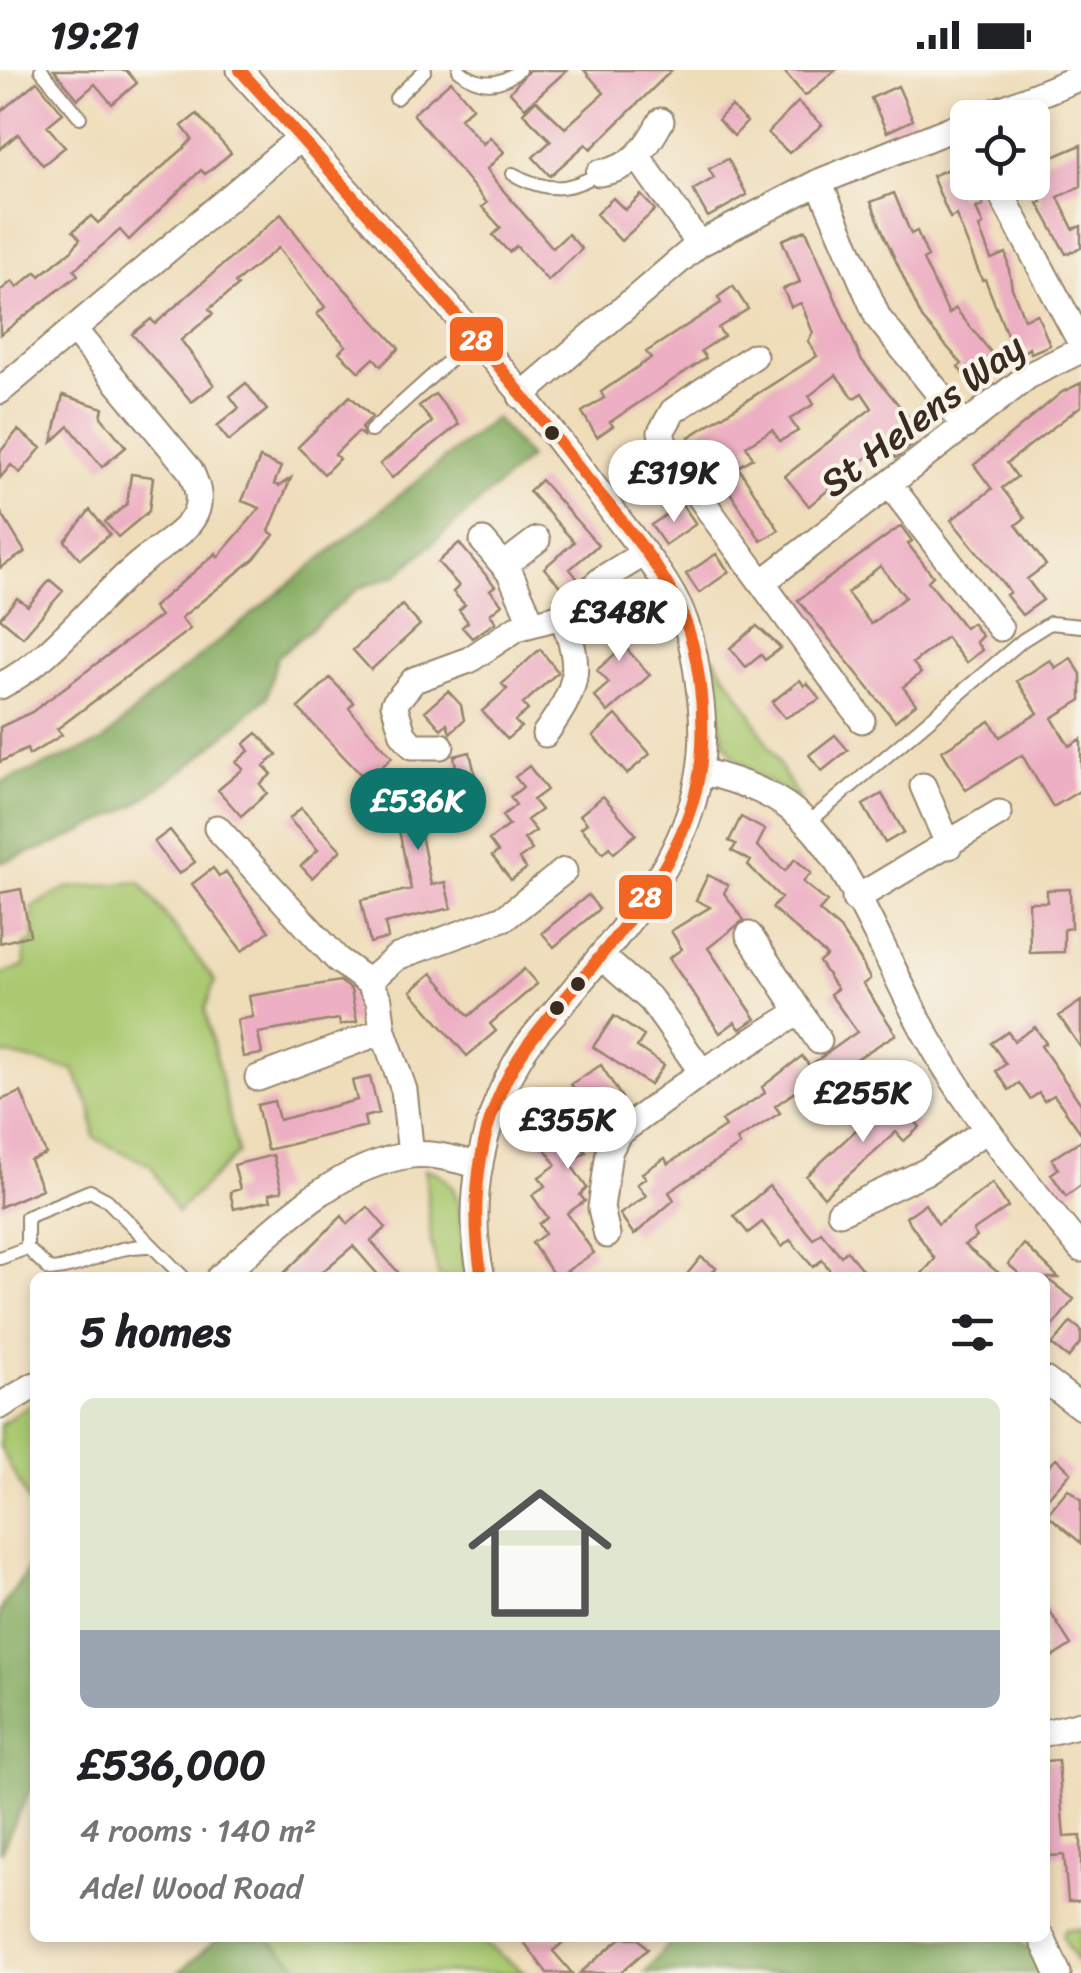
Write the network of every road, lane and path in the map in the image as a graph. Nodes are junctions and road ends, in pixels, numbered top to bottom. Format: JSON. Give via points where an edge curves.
{"nodes":[{"id":1,"x":40,"y":70,"type":"edge"},
{"id":2,"x":240,"y":70,"type":"edge"},
{"id":3,"x":425,"y":70,"type":"edge"},
{"id":4,"x":459,"y":70,"type":"edge"},
{"id":5,"x":519,"y":70,"type":"edge"},
{"id":6,"x":1081,"y":77,"type":"edge"},
{"id":7,"x":396,"y":98,"type":"dead end"},
{"id":8,"x":1024,"y":100,"type":"edge"},
{"id":9,"x":80,"y":117,"type":"dead end"},
{"id":10,"x":661,"y":121,"type":"dead end"},
{"id":11,"x":950,"y":129,"type":"edge"},
{"id":12,"x":300,"y":138,"type":"junction"},
{"id":13,"x":638,"y":157,"type":"junction"},
{"id":14,"x":599,"y":173,"type":"joint"},
{"id":15,"x":513,"y":174,"type":"dead end"},
{"id":16,"x":819,"y":182,"type":"junction"},
{"id":17,"x":1004,"y":200,"type":"edge"},
{"id":18,"x":699,"y":244,"type":"junction"},
{"id":19,"x":74,"y":330,"type":"junction"},
{"id":20,"x":473,"y":339,"type":"junction"},
{"id":21,"x":1081,"y":346,"type":"edge"},
{"id":22,"x":754,"y":356,"type":"dead end"},
{"id":23,"x":0,"y":391,"type":"edge"},
{"id":24,"x":521,"y":396,"type":"junction"},
{"id":25,"x":965,"y":426,"type":"junction"},
{"id":26,"x":372,"y":431,"type":"dead end"},
{"id":27,"x":890,"y":485,"type":"junction"},
{"id":28,"x":537,"y":540,"type":"dead end"},
{"id":29,"x":483,"y":541,"type":"dead end"},
{"id":30,"x":643,"y":554,"type":"junction"},
{"id":31,"x":504,"y":565,"type":"junction"},
{"id":32,"x":763,"y":582,"type":"junction"},
{"id":33,"x":562,"y":616,"type":"junction"},
{"id":34,"x":532,"y":623,"type":"junction"},
{"id":35,"x":1081,"y":626,"type":"edge"},
{"id":36,"x":1000,"y":628,"type":"dead end"},
{"id":37,"x":0,"y":686,"type":"edge"},
{"id":38,"x":862,"y":720,"type":"dead end"},
{"id":39,"x":545,"y":734,"type":"dead end"},
{"id":40,"x":440,"y":746,"type":"dead end"},
{"id":41,"x":701,"y":771,"type":"junction"},
{"id":42,"x":922,"y":786,"type":"dead end"},
{"id":43,"x":999,"y":813,"type":"dead end"},
{"id":44,"x":808,"y":823,"type":"junction"},
{"id":45,"x":217,"y":828,"type":"dead end"},
{"id":46,"x":950,"y":846,"type":"junction"},
{"id":47,"x":564,"y":871,"type":"dead end"},
{"id":48,"x":855,"y":899,"type":"junction"},
{"id":49,"x":749,"y":934,"type":"dead end"},
{"id":50,"x":601,"y":956,"type":"junction"},
{"id":51,"x":368,"y":982,"type":"junction"},
{"id":52,"x":800,"y":1012,"type":"junction"},
{"id":53,"x":383,"y":1031,"type":"junction"},
{"id":54,"x":819,"y":1041,"type":"dead end"},
{"id":55,"x":702,"y":1072,"type":"junction"},
{"id":56,"x":258,"y":1078,"type":"dead end"},
{"id":57,"x":987,"y":1129,"type":"junction"},
{"id":58,"x":411,"y":1155,"type":"junction"},
{"id":59,"x":480,"y":1165,"type":"junction"},
{"id":60,"x":840,"y":1212,"type":"dead end"},
{"id":61,"x":606,"y":1235,"type":"dead end"},
{"id":62,"x":152,"y":1246,"type":"junction"},
{"id":63,"x":1080,"y":1246,"type":"edge"},
{"id":64,"x":27,"y":1248,"type":"junction"},
{"id":65,"x":0,"y":1258,"type":"edge"},
{"id":66,"x":178,"y":1272,"type":"edge"},
{"id":67,"x":226,"y":1272,"type":"edge"},
{"id":68,"x":481,"y":1272,"type":"edge"},
{"id":69,"x":1050,"y":1384,"type":"edge"},
{"id":70,"x":30,"y":1388,"type":"edge"},
{"id":71,"x":0,"y":1406,"type":"edge"},
{"id":72,"x":1081,"y":1407,"type":"edge"},
{"id":73,"x":1081,"y":1724,"type":"edge"},
{"id":74,"x":1050,"y":1732,"type":"edge"},
{"id":75,"x":1044,"y":1942,"type":"edge"},
{"id":76,"x":1058,"y":1973,"type":"edge"}],
"edges":[{"from":1,"to":9,"type":"lane"},
{"from":2,"to":12,"type":"street"},
{"from":3,"to":7,"type":"lane"},
{"from":4,"to":5,"type":"lane","via":[[487,84]]},
{"from":6,"to":8,"type":"street"},
{"from":10,"to":13,"type":"street"},
{"from":11,"to":16,"type":"street"},
{"from":12,"to":19,"type":"street"},
{"from":12,"to":20,"type":"street"},
{"from":13,"to":14,"type":"street"},
{"from":13,"to":18,"type":"street"},
{"from":14,"to":15,"type":"lane","via":[[561,189],[537,187]]},
{"from":16,"to":18,"type":"street"},
{"from":16,"to":25,"type":"street","via":[[878,318]]},
{"from":17,"to":21,"type":"street"},
{"from":18,"to":24,"type":"street"},
{"from":19,"to":23,"type":"street"},
{"from":19,"to":37,"type":"street","via":[[190,470],[199,496],[196,513],[112,585],[52,649]]},
{"from":20,"to":24,"type":"street"},
{"from":20,"to":26,"type":"lane"},
{"from":21,"to":25,"type":"street","name":"St Helens Way","via":[[1028,376]]},
{"from":22,"to":32,"type":"street","via":[[672,411],[661,432]]},
{"from":24,"to":30,"type":"street"},
{"from":25,"to":27,"type":"street","name":"St Helens Way"},
{"from":27,"to":32,"type":"street","name":"St Helens Way"},
{"from":27,"to":36,"type":"street"},
{"from":28,"to":31,"type":"street"},
{"from":29,"to":31,"type":"street"},
{"from":30,"to":33,"type":"street","via":[[602,579]]},
{"from":30,"to":41,"type":"street","via":[[682,612],[696,661]]},
{"from":31,"to":34,"type":"street"},
{"from":32,"to":38,"type":"street"},
{"from":33,"to":34,"type":"street"},
{"from":33,"to":39,"type":"street","via":[[574,690]]},
{"from":34,"to":40,"type":"street","via":[[400,691],[394,704],[403,734],[413,746]]},
{"from":35,"to":44,"type":"lane","via":[[1050,623],[1023,640]]},
{"from":41,"to":44,"type":"street","via":[[752,785]]},
{"from":41,"to":50,"type":"street","via":[[686,831],[652,892]]},
{"from":42,"to":46,"type":"street"},
{"from":43,"to":46,"type":"street"},
{"from":44,"to":48,"type":"street"},
{"from":45,"to":51,"type":"street","via":[[337,959]]},
{"from":46,"to":48,"type":"street"},
{"from":47,"to":51,"type":"street","via":[[506,917],[397,957]]},
{"from":48,"to":57,"type":"street","via":[[921,1025]]},
{"from":49,"to":52,"type":"street"},
{"from":50,"to":55,"type":"street","via":[[651,1000]]},
{"from":50,"to":59,"type":"street","via":[[523,1052],[494,1110]]},
{"from":51,"to":53,"type":"street","via":[[379,1000]]},
{"from":52,"to":54,"type":"street"},
{"from":52,"to":55,"type":"street"},
{"from":53,"to":56,"type":"street"},
{"from":53,"to":58,"type":"street","via":[[404,1090]]},
{"from":55,"to":61,"type":"street","via":[[618,1134],[601,1208]]},
{"from":57,"to":60,"type":"street","via":[[928,1171]]},
{"from":57,"to":63,"type":"street"},
{"from":58,"to":59,"type":"street"},
{"from":58,"to":67,"type":"street","via":[[364,1169],[315,1195]]},
{"from":59,"to":68,"type":"street","via":[[474,1217]]},
{"from":62,"to":64,"type":"lane","via":[[124,1244],[70,1269],[50,1270]]},
{"from":62,"to":64,"type":"lane","via":[[90,1191],[27,1217]]},
{"from":62,"to":66,"type":"lane"},
{"from":64,"to":65,"type":"lane"},
{"from":69,"to":72,"type":"street"},
{"from":70,"to":71,"type":"street"},
{"from":73,"to":74,"type":"street"},
{"from":75,"to":76,"type":"street"}]}
